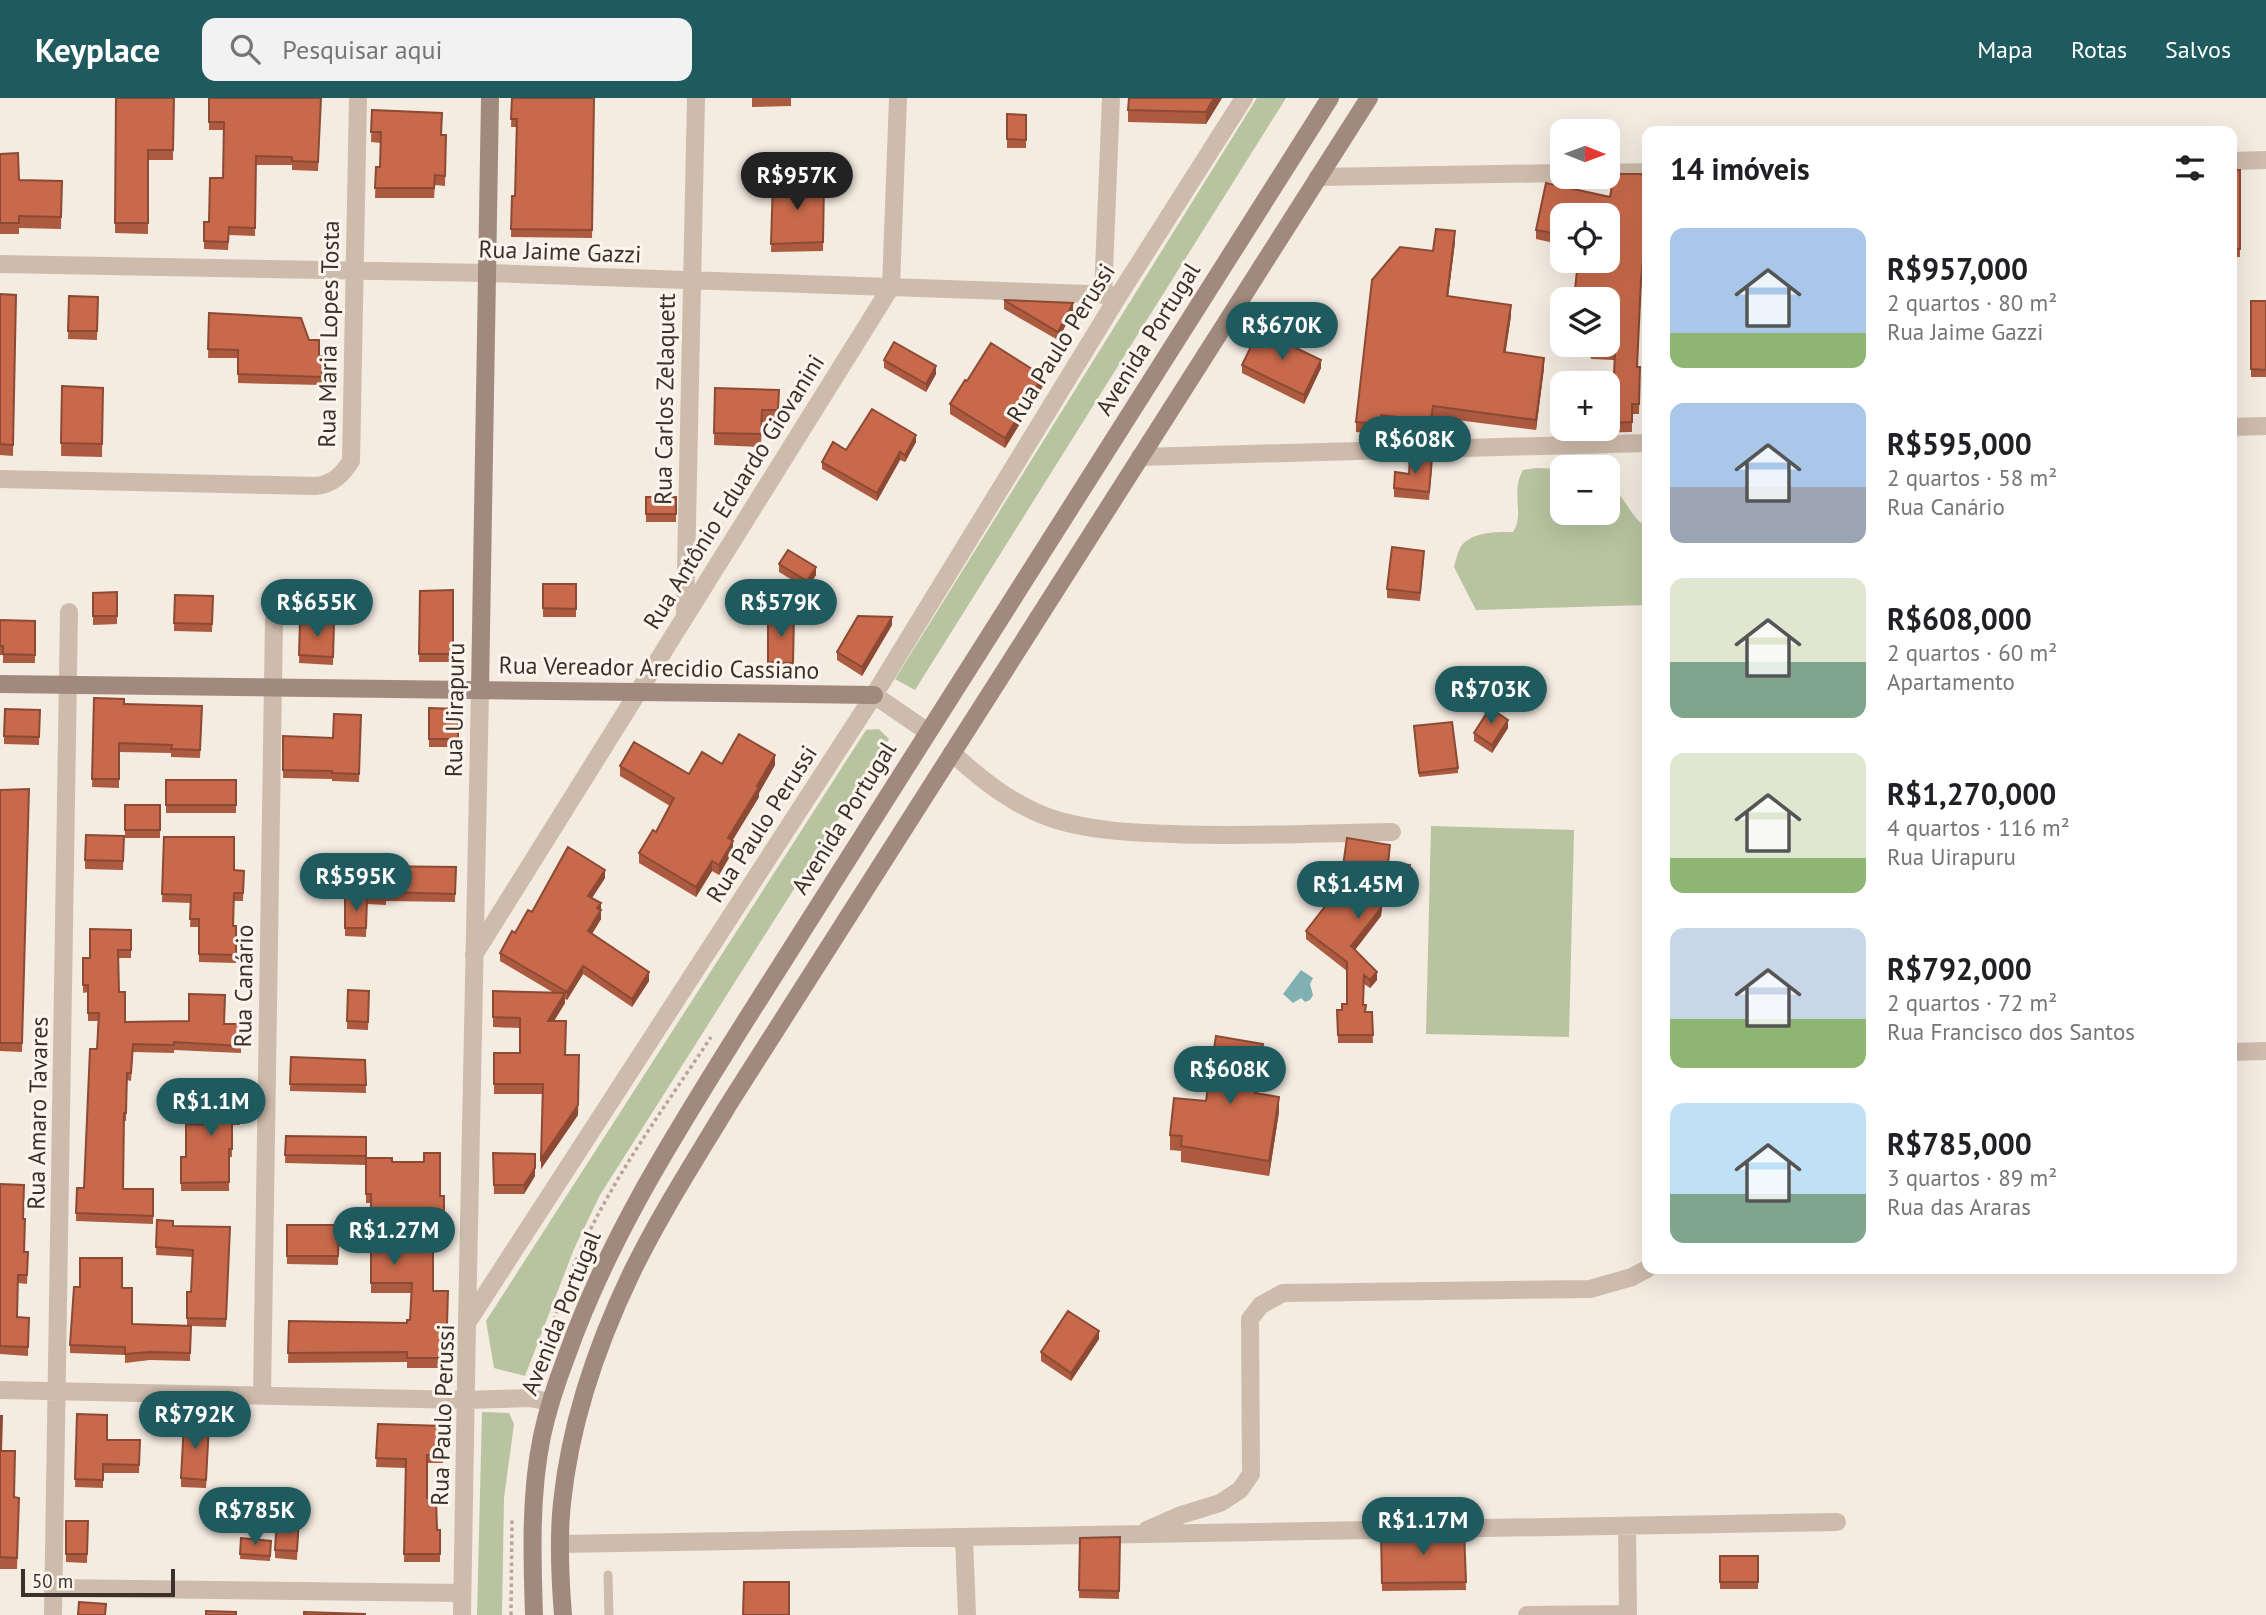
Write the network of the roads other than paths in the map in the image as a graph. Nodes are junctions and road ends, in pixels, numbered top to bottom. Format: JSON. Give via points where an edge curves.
{"nodes":[{"id":1,"x":358,"y":98,"type":"edge"},
{"id":2,"x":490,"y":98,"type":"edge"},
{"id":3,"x":696,"y":98,"type":"edge"},
{"id":4,"x":898,"y":98,"type":"edge"},
{"id":5,"x":1111,"y":98,"type":"edge"},
{"id":6,"x":1244,"y":98,"type":"edge"},
{"id":7,"x":1330,"y":98,"type":"edge"},
{"id":8,"x":1369,"y":98,"type":"edge"},
{"id":9,"x":2266,"y":160,"type":"edge"},
{"id":10,"x":2237,"y":161,"type":"edge"},
{"id":11,"x":1642,"y":172,"type":"edge"},
{"id":12,"x":1550,"y":173,"type":"edge"},
{"id":13,"x":1620,"y":173,"type":"edge"},
{"id":14,"x":1318,"y":177,"type":"junction"},
{"id":15,"x":0,"y":264,"type":"edge"},
{"id":16,"x":355,"y":271,"type":"junction"},
{"id":17,"x":487,"y":273,"type":"junction"},
{"id":18,"x":692,"y":280,"type":"junction"},
{"id":19,"x":891,"y":287,"type":"junction"},
{"id":20,"x":1111,"y":295,"type":"junction"},
{"id":21,"x":2266,"y":426,"type":"edge"},
{"id":22,"x":2237,"y":427,"type":"edge"},
{"id":23,"x":1642,"y":443,"type":"edge"},
{"id":24,"x":1140,"y":457,"type":"junction"},
{"id":25,"x":0,"y":479,"type":"edge"},
{"id":26,"x":69,"y":612,"type":"dead end"},
{"id":27,"x":685,"y":618,"type":"junction"},
{"id":28,"x":274,"y":619,"type":"dead end"},
{"id":29,"x":0,"y":684,"type":"edge"},
{"id":30,"x":69,"y":685,"type":"junction"},
{"id":31,"x":273,"y":687,"type":"junction"},
{"id":32,"x":480,"y":690,"type":"junction"},
{"id":33,"x":637,"y":692,"type":"junction"},
{"id":34,"x":874,"y":695,"type":"junction"},
{"id":35,"x":928,"y":732,"type":"junction"},
{"id":36,"x":952,"y":753,"type":"junction"},
{"id":37,"x":1392,"y":832,"type":"dead end"},
{"id":38,"x":474,"y":955,"type":"junction"},
{"id":39,"x":741,"y":1028,"type":"junction"},
{"id":40,"x":767,"y":1045,"type":"junction"},
{"id":41,"x":2266,"y":1051,"type":"edge"},
{"id":42,"x":2237,"y":1052,"type":"edge"},
{"id":43,"x":702,"y":1090,"type":"junction"},
{"id":44,"x":727,"y":1107,"type":"junction"},
{"id":45,"x":1642,"y":1272,"type":"edge"},
{"id":46,"x":467,"y":1323,"type":"junction"},
{"id":47,"x":0,"y":1390,"type":"edge"},
{"id":48,"x":58,"y":1391,"type":"junction"},
{"id":49,"x":262,"y":1395,"type":"junction"},
{"id":50,"x":466,"y":1400,"type":"junction"},
{"id":51,"x":550,"y":1402,"type":"junction"},
{"id":52,"x":1837,"y":1522,"type":"dead end"},
{"id":53,"x":1627,"y":1526,"type":"junction"},
{"id":54,"x":1137,"y":1534,"type":"junction"},
{"id":55,"x":964,"y":1537,"type":"junction"},
{"id":56,"x":560,"y":1544,"type":"junction"},
{"id":57,"x":608,"y":1575,"type":"dead end"},
{"id":58,"x":54,"y":1588,"type":"junction"},
{"id":59,"x":462,"y":1593,"type":"junction"},
{"id":60,"x":1628,"y":1614,"type":"edge"},
{"id":61,"x":53,"y":1615,"type":"edge"},
{"id":62,"x":462,"y":1615,"type":"edge"},
{"id":63,"x":534,"y":1615,"type":"edge"},
{"id":64,"x":563,"y":1615,"type":"edge"},
{"id":65,"x":609,"y":1615,"type":"edge"},
{"id":66,"x":967,"y":1615,"type":"edge"},
{"id":67,"x":1527,"y":1615,"type":"edge"}],
"edges":[{"from":1,"to":16,"type":"street","name":"Rua Maria Lopes Tosta"},
{"from":2,"to":17,"type":"main road","name":"Rua Uirapuru"},
{"from":3,"to":18,"type":"street","name":"Rua Carlos Zelaquett"},
{"from":4,"to":19,"type":"street","name":"Rua Antônio Eduardo Giovanini"},
{"from":5,"to":20,"type":"street"},
{"from":6,"to":20,"type":"street","name":"Rua Paulo Perussi"},
{"from":7,"to":35,"type":"main road","name":"Avenida Portugal"},
{"from":8,"to":14,"type":"main road"},
{"from":9,"to":10,"type":"street"},
{"from":11,"to":13,"type":"street"},
{"from":12,"to":14,"type":"street"},
{"from":14,"to":24,"type":"main road"},
{"from":15,"to":16,"type":"street","name":"Rua Jaime Gazzi"},
{"from":16,"to":17,"type":"street","name":"Rua Jaime Gazzi"},
{"from":16,"to":25,"type":"street","name":"Rua Maria Lopes Tosta","via":[[351,461],[328,484]]},
{"from":17,"to":18,"type":"street","name":"Rua Jaime Gazzi"},
{"from":17,"to":32,"type":"main road","name":"Rua Uirapuru"},
{"from":18,"to":19,"type":"street","name":"Rua Jaime Gazzi"},
{"from":18,"to":27,"type":"street","name":"Rua Carlos Zelaquett"},
{"from":19,"to":20,"type":"street","name":"Rua Jaime Gazzi"},
{"from":19,"to":27,"type":"street","name":"Rua Antônio Eduardo Giovanini"},
{"from":20,"to":34,"type":"street","name":"Rua Paulo Perussi"},
{"from":21,"to":22,"type":"street"},
{"from":23,"to":24,"type":"street"},
{"from":24,"to":36,"type":"main road"},
{"from":26,"to":30,"type":"street","name":"Rua Amaro Tavares"},
{"from":27,"to":33,"type":"street","name":"Rua Antônio Eduardo Giovanini"},
{"from":28,"to":31,"type":"street","name":"Rua Canário"},
{"from":29,"to":30,"type":"main road","name":"Rua Vereador Arecidio Cassiano"},
{"from":30,"to":31,"type":"main road","name":"Rua Vereador Arecidio Cassiano"},
{"from":30,"to":48,"type":"street","name":"Rua Amaro Tavares"},
{"from":31,"to":32,"type":"main road","name":"Rua Vereador Arecidio Cassiano"},
{"from":31,"to":49,"type":"street","name":"Rua Canário"},
{"from":32,"to":33,"type":"main road","name":"Rua Vereador Arecidio Cassiano"},
{"from":32,"to":38,"type":"street","name":"Rua Uirapuru"},
{"from":33,"to":34,"type":"main road","name":"Rua Vereador Arecidio Cassiano"},
{"from":33,"to":38,"type":"street","name":"Rua Antônio Eduardo Giovanini"},
{"from":34,"to":35,"type":"street"},
{"from":34,"to":46,"type":"street","name":"Rua Paulo Perussi"},
{"from":35,"to":39,"type":"main road","name":"Avenida Portugal"},
{"from":36,"to":37,"type":"street","via":[[1014,802],[1060,821],[1122,832],[1203,835]]},
{"from":36,"to":40,"type":"main road"},
{"from":38,"to":46,"type":"street","name":"Rua Uirapuru"},
{"from":39,"to":40,"type":"main road"},
{"from":39,"to":43,"type":"main road","name":"Avenida Portugal"},
{"from":40,"to":44,"type":"main road"},
{"from":41,"to":42,"type":"street"},
{"from":43,"to":44,"type":"main road"},
{"from":43,"to":51,"type":"main road","name":"Avenida Portugal","via":[[655,1166],[594,1283]]},
{"from":44,"to":56,"type":"main road","via":[[663,1214],[602,1342],[579,1410],[562,1502]]},
{"from":45,"to":54,"type":"street","via":[[1590,1289],[1283,1293],[1261,1305],[1250,1319],[1251,1474],[1240,1490],[1220,1503]]},
{"from":46,"to":50,"type":"street","name":"Rua Paulo Perussi"},
{"from":47,"to":48,"type":"street"},
{"from":48,"to":49,"type":"street"},
{"from":48,"to":58,"type":"street","name":"Rua Amaro Tavares"},
{"from":49,"to":50,"type":"street"},
{"from":50,"to":51,"type":"street","via":[[530,1398]]},
{"from":50,"to":59,"type":"street","name":"Rua Paulo Perussi"},
{"from":51,"to":63,"type":"main road","name":"Avenida Portugal","via":[[537,1466]]},
{"from":52,"to":53,"type":"street"},
{"from":53,"to":54,"type":"street"},
{"from":53,"to":60,"type":"street"},
{"from":54,"to":55,"type":"street"},
{"from":55,"to":56,"type":"street"},
{"from":55,"to":66,"type":"street"},
{"from":56,"to":64,"type":"main road"},
{"from":57,"to":65,"type":"lane"},
{"from":58,"to":59,"type":"street"},
{"from":58,"to":61,"type":"street","name":"Rua Amaro Tavares"},
{"from":59,"to":62,"type":"street","name":"Rua Paulo Perussi"},
{"from":60,"to":67,"type":"street"}]}
